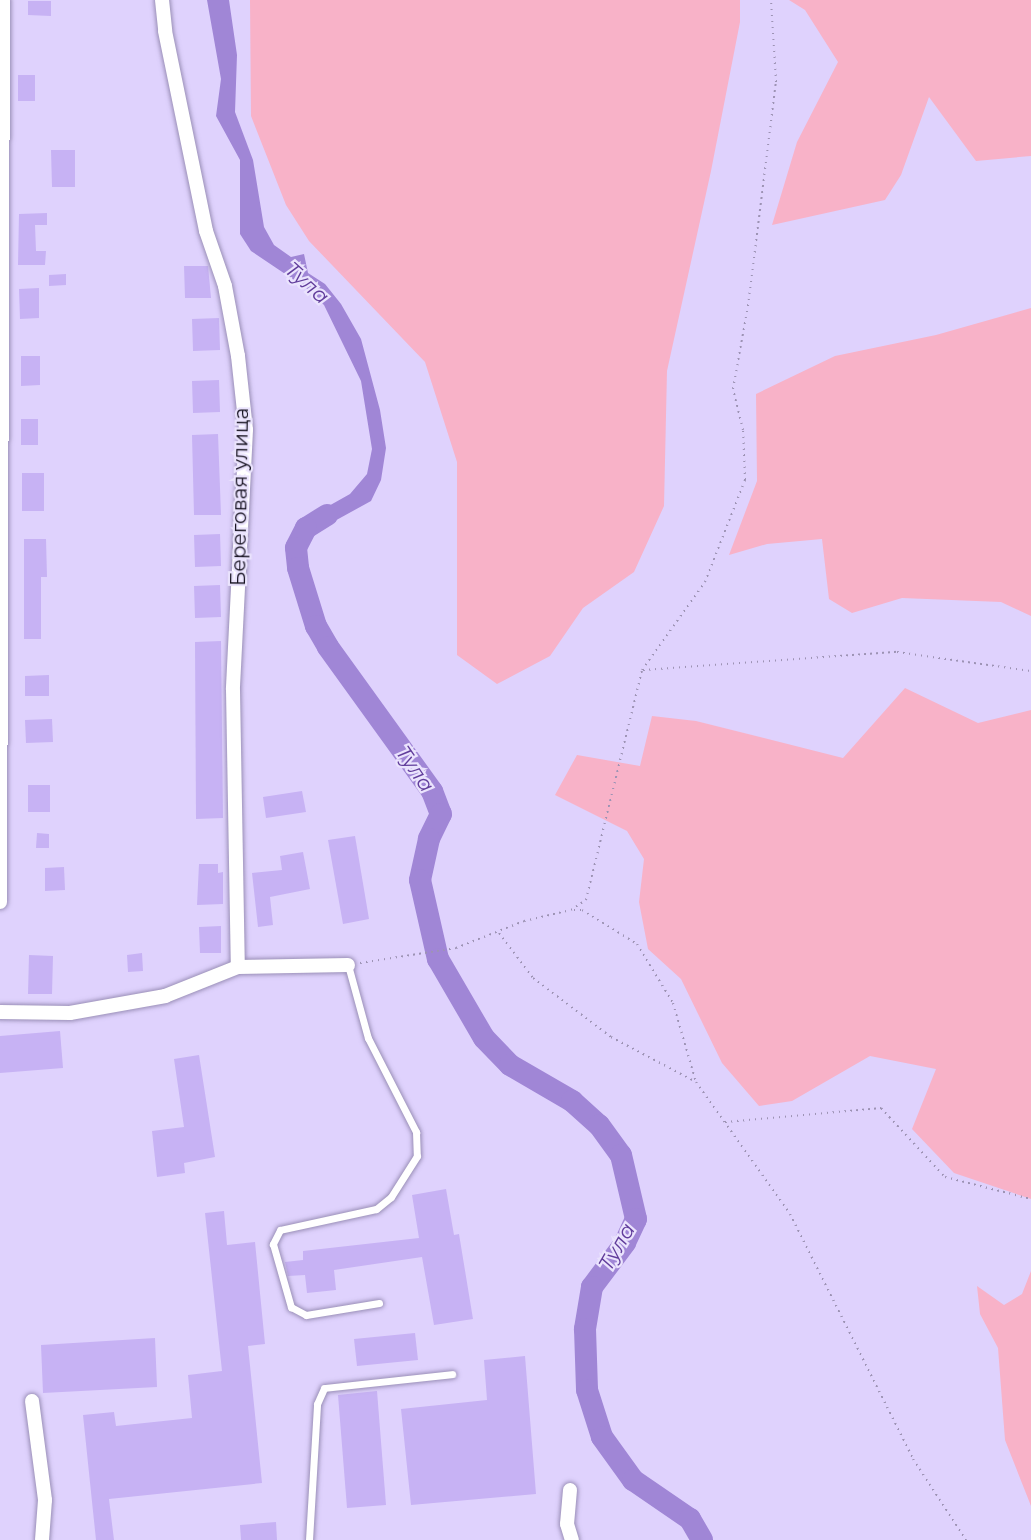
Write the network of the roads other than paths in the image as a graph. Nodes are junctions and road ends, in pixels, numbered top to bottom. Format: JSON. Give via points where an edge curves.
{"nodes":[{"id":1,"x":3,"y":0,"type":"edge"},
{"id":2,"x":162,"y":0,"type":"edge"},
{"id":3,"x":0,"y":902,"type":"edge"},
{"id":4,"x":348,"y":964,"type":"joint"},
{"id":5,"x":238,"y":966,"type":"junction"},
{"id":6,"x":0,"y":1012,"type":"edge"},
{"id":7,"x":379,"y":1303,"type":"dead end"},
{"id":8,"x":452,"y":1374,"type":"dead end"},
{"id":9,"x":32,"y":1401,"type":"dead end"},
{"id":10,"x":570,"y":1490,"type":"dead end"},
{"id":11,"x":42,"y":1540,"type":"edge"},
{"id":12,"x":309,"y":1540,"type":"edge"},
{"id":13,"x":572,"y":1540,"type":"edge"}],
"edges":[{"from":1,"to":3,"type":"street"},
{"from":2,"to":5,"type":"street","name":"Береговая улица","via":[[206,231],[228,298],[246,430],[233,690]]},
{"from":4,"to":5,"type":"street"},
{"from":4,"to":7,"type":"lane","via":[[368,1038],[416,1132],[417,1156],[391,1197],[376,1209],[280,1230],[273,1244],[291,1307],[306,1315]]},
{"from":5,"to":6,"type":"street","via":[[165,996],[70,1013]]},
{"from":8,"to":12,"type":"lane","via":[[324,1388],[317,1404]]},
{"from":9,"to":11,"type":"street","via":[[45,1500]]},
{"from":10,"to":13,"type":"street","via":[[567,1524]]}]}
